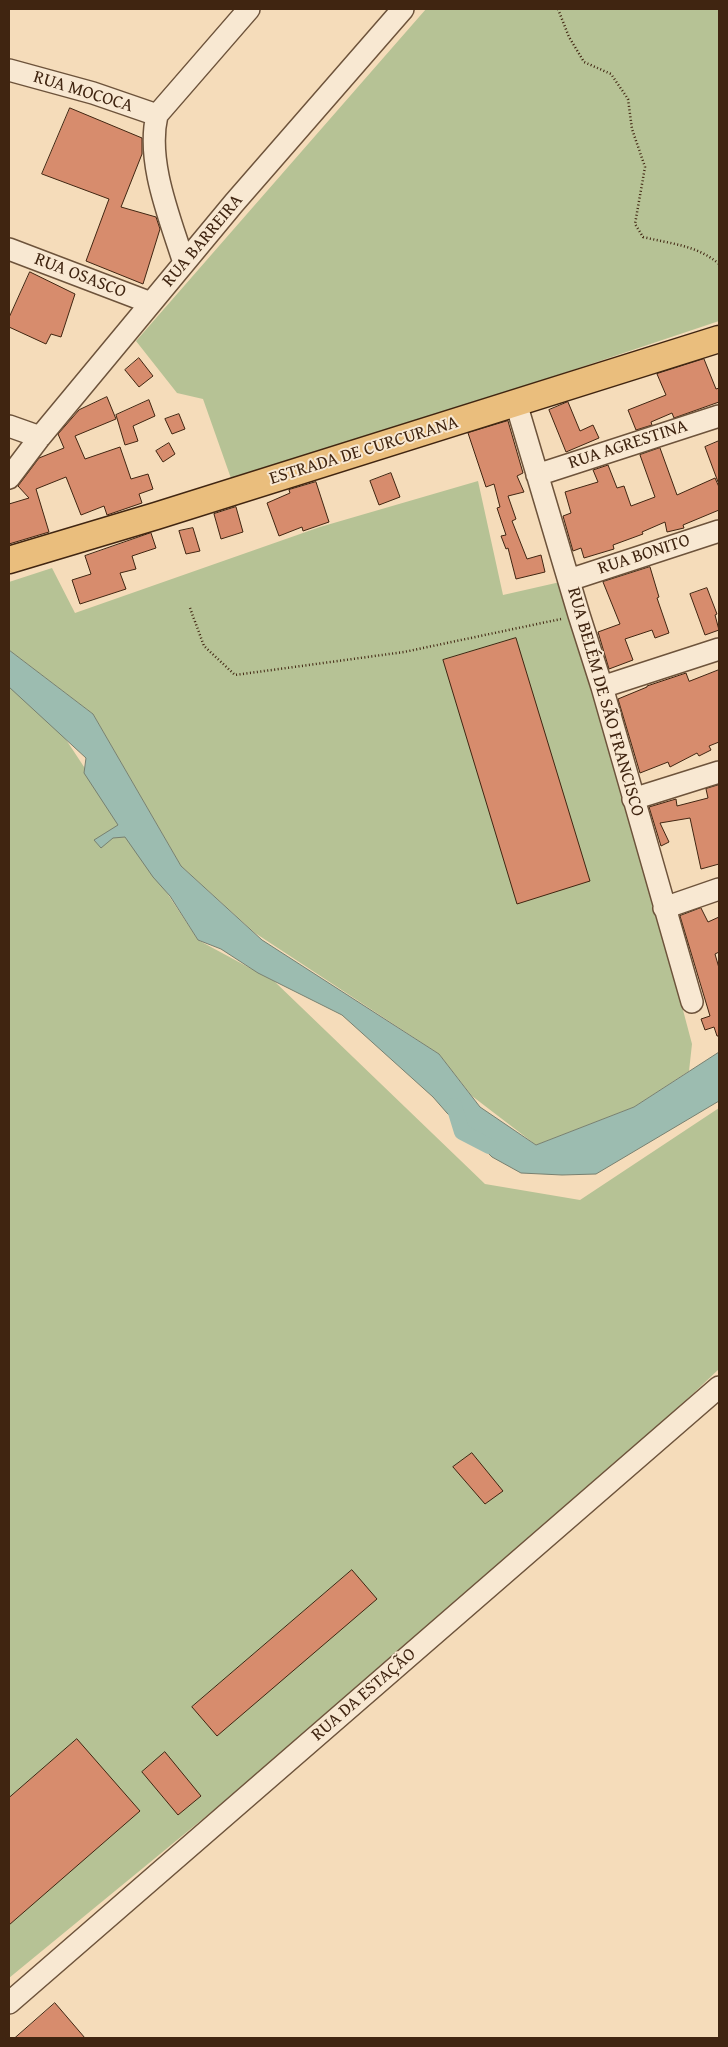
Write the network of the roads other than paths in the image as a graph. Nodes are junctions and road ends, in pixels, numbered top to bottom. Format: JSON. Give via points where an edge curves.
{"nodes":[{"id":1,"x":249,"y":9,"type":"edge"},
{"id":2,"x":404,"y":9,"type":"edge"},
{"id":3,"x":9,"y":70,"type":"edge"},
{"id":4,"x":157,"y":115,"type":"junction"},
{"id":5,"x":9,"y":248,"type":"edge"},
{"id":6,"x":184,"y":264,"type":"junction"},
{"id":7,"x":151,"y":303,"type":"junction"},
{"id":8,"x":719,"y":339,"type":"edge"},
{"id":9,"x":516,"y":403,"type":"junction"},
{"id":10,"x":719,"y":416,"type":"edge"},
{"id":11,"x":9,"y":426,"type":"edge"},
{"id":12,"x":40,"y":437,"type":"junction"},
{"id":13,"x":537,"y":475,"type":"junction"},
{"id":14,"x":9,"y":478,"type":"edge"},
{"id":15,"x":719,"y":531,"type":"edge"},
{"id":16,"x":9,"y":560,"type":"edge"},
{"id":17,"x":569,"y":580,"type":"junction"},
{"id":18,"x":719,"y":649,"type":"edge"},
{"id":19,"x":602,"y":687,"type":"junction"},
{"id":20,"x":719,"y":772,"type":"edge"},
{"id":21,"x":634,"y":799,"type":"junction"},
{"id":22,"x":719,"y":889,"type":"edge"},
{"id":23,"x":664,"y":908,"type":"junction"},
{"id":24,"x":692,"y":1002,"type":"dead end"},
{"id":25,"x":719,"y":1386,"type":"edge"},
{"id":26,"x":9,"y":2002,"type":"edge"}],
"edges":[{"from":1,"to":4,"type":"street"},
{"from":2,"to":6,"type":"street","name":"RUA BARREIRA","via":[[240,195]]},
{"from":3,"to":4,"type":"street","name":"RUA MOCOCA"},
{"from":4,"to":6,"type":"street","via":[[154,146],[161,190]]},
{"from":5,"to":7,"type":"street","name":"RUA OSASCO"},
{"from":6,"to":7,"type":"street","name":"RUA BARREIRA"},
{"from":7,"to":12,"type":"street","name":"RUA BARREIRA"},
{"from":8,"to":9,"type":"main road","name":"ESTRADA DE CURCURANA"},
{"from":9,"to":13,"type":"street","name":"RUA BELÉM DE SÃO FRANCISCO"},
{"from":9,"to":16,"type":"main road","name":"ESTRADA DE CURCURANA"},
{"from":10,"to":13,"type":"street","name":"RUA AGRESTINA"},
{"from":11,"to":12,"type":"street"},
{"from":12,"to":14,"type":"street","name":"RUA BARREIRA"},
{"from":13,"to":17,"type":"street","name":"RUA BELÉM DE SÃO FRANCISCO"},
{"from":15,"to":17,"type":"street","name":"RUA BONITO"},
{"from":17,"to":19,"type":"street","name":"RUA BELÉM DE SÃO FRANCISCO"},
{"from":18,"to":19,"type":"street"},
{"from":19,"to":21,"type":"street","name":"RUA BELÉM DE SÃO FRANCISCO"},
{"from":20,"to":21,"type":"street"},
{"from":21,"to":23,"type":"street","name":"RUA BELÉM DE SÃO FRANCISCO"},
{"from":22,"to":23,"type":"street"},
{"from":23,"to":24,"type":"street","name":"RUA BELÉM DE SÃO FRANCISCO"},
{"from":25,"to":26,"type":"street","name":"RUA DA ESTAÇÃO"}]}
